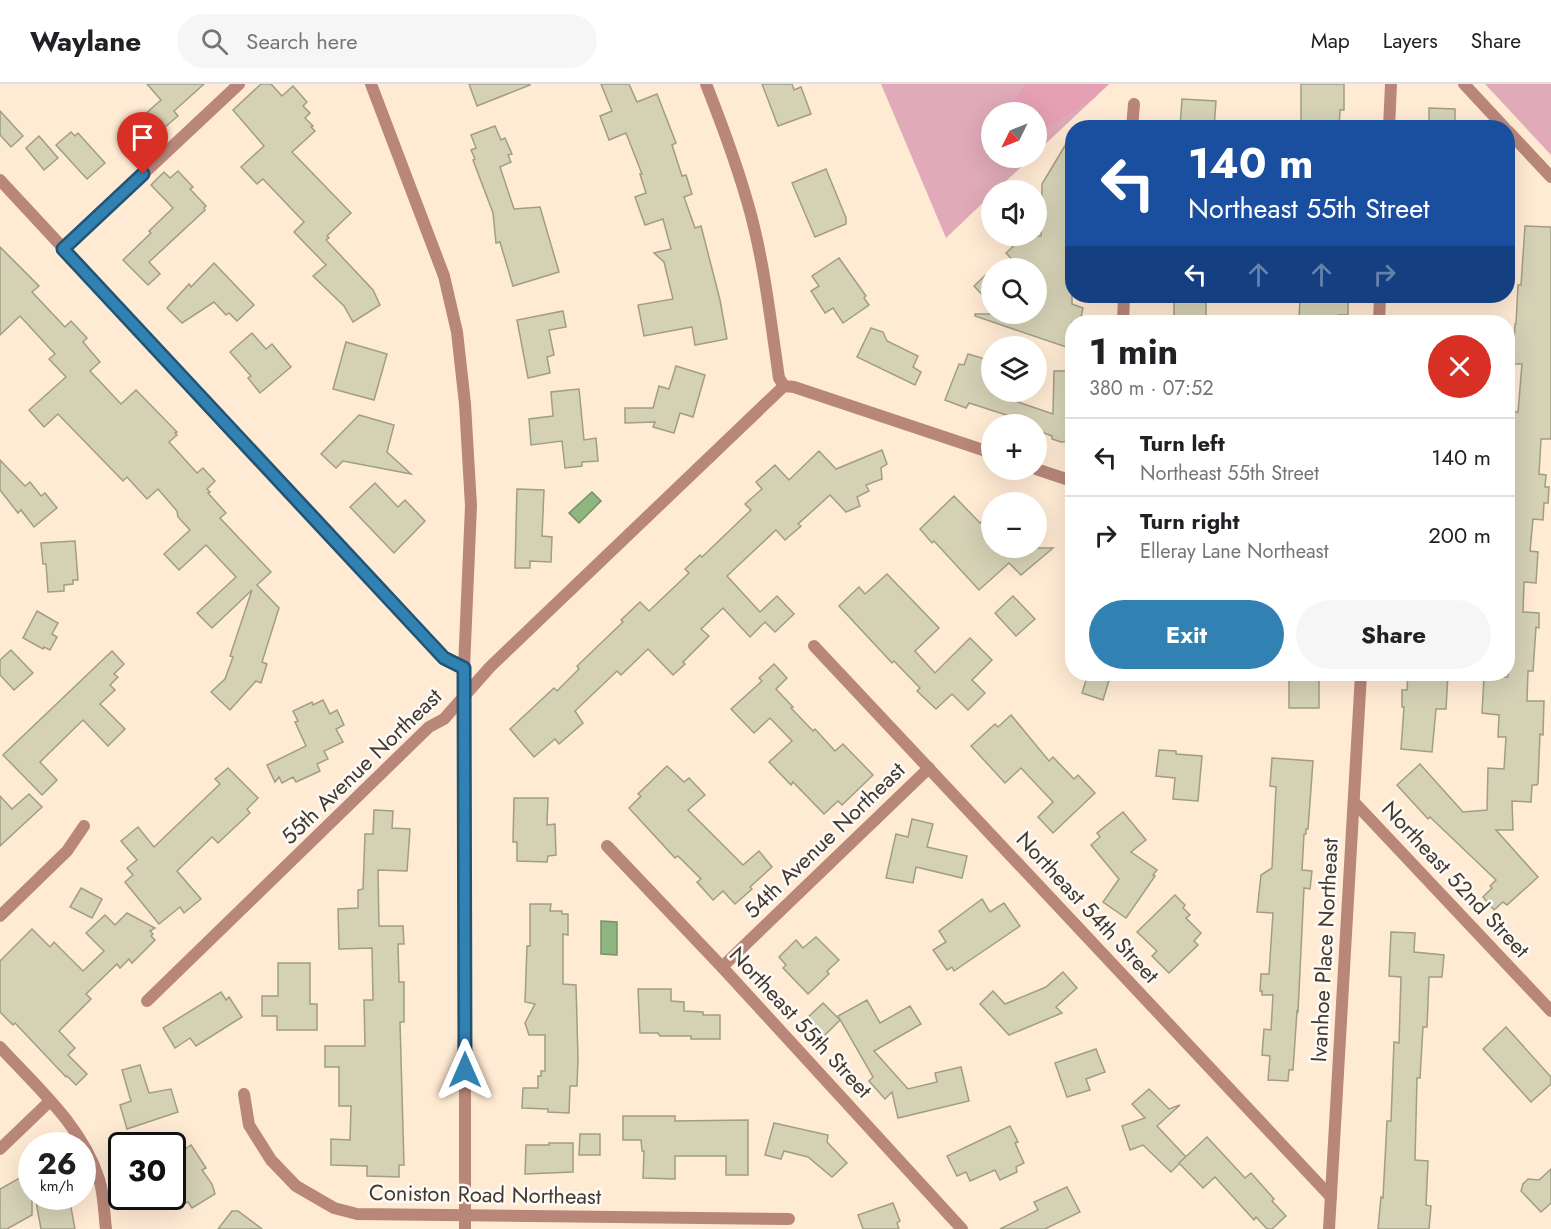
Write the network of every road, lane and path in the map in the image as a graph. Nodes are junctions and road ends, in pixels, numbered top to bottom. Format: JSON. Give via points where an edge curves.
{"nodes":[{"id":1,"x":239,"y":84,"type":"edge"},
{"id":2,"x":370,"y":84,"type":"edge"},
{"id":3,"x":706,"y":84,"type":"edge"},
{"id":4,"x":1392,"y":84,"type":"edge"},
{"id":5,"x":1464,"y":84,"type":"edge"},
{"id":6,"x":1134,"y":105,"type":"dead end"},
{"id":7,"x":1133,"y":120,"type":"edge"},
{"id":8,"x":1390,"y":120,"type":"edge"},
{"id":9,"x":1498,"y":120,"type":"edge"},
{"id":10,"x":1515,"y":139,"type":"edge"},
{"id":11,"x":1551,"y":177,"type":"edge"},
{"id":12,"x":0,"y":180,"type":"edge"},
{"id":13,"x":63,"y":249,"type":"junction"},
{"id":14,"x":784,"y":386,"type":"junction"},
{"id":15,"x":981,"y":449,"type":"edge"},
{"id":16,"x":1047,"y":473,"type":"edge"},
{"id":17,"x":1065,"y":479,"type":"edge"},
{"id":18,"x":814,"y":646,"type":"dead end"},
{"id":19,"x":464,"y":668,"type":"junction"},
{"id":20,"x":1361,"y":681,"type":"edge"},
{"id":21,"x":465,"y":695,"type":"junction"},
{"id":22,"x":929,"y":768,"type":"junction"},
{"id":23,"x":1354,"y":802,"type":"junction"},
{"id":24,"x":84,"y":826,"type":"dead end"},
{"id":25,"x":607,"y":846,"type":"dead end"},
{"id":26,"x":0,"y":916,"type":"edge"},
{"id":27,"x":722,"y":967,"type":"junction"},
{"id":28,"x":147,"y":1001,"type":"dead end"},
{"id":29,"x":1551,"y":1011,"type":"edge"},
{"id":30,"x":0,"y":1047,"type":"edge"},
{"id":31,"x":244,"y":1094,"type":"dead end"},
{"id":32,"x":50,"y":1101,"type":"junction"},
{"id":33,"x":0,"y":1149,"type":"edge"},
{"id":34,"x":1331,"y":1197,"type":"junction"},
{"id":35,"x":466,"y":1214,"type":"junction"},
{"id":36,"x":789,"y":1219,"type":"dead end"},
{"id":37,"x":106,"y":1229,"type":"edge"},
{"id":38,"x":465,"y":1229,"type":"edge"},
{"id":39,"x":962,"y":1229,"type":"edge"},
{"id":40,"x":1329,"y":1229,"type":"edge"}],
"edges":[{"from":1,"to":13,"type":"street"},
{"from":2,"to":19,"type":"street","via":[[444,276],[457,332],[471,506]]},
{"from":3,"to":14,"type":"street","via":[[731,148],[751,216],[779,378]]},
{"from":4,"to":8,"type":"street"},
{"from":5,"to":9,"type":"street"},
{"from":6,"to":7,"type":"street"},
{"from":10,"to":11,"type":"street"},
{"from":12,"to":13,"type":"street"},
{"from":13,"to":19,"type":"street","via":[[444,658]]},
{"from":14,"to":15,"type":"street"},
{"from":14,"to":21,"type":"street","name":"55th Avenue Northeast"},
{"from":16,"to":17,"type":"street"},
{"from":18,"to":22,"type":"street","name":"Northeast 54th Street"},
{"from":19,"to":21,"type":"street"},
{"from":20,"to":23,"type":"street","name":"Ivanhoe Place Northeast"},
{"from":21,"to":28,"type":"street","name":"55th Avenue Northeast"},
{"from":21,"to":35,"type":"street"},
{"from":22,"to":27,"type":"street","name":"54th Avenue Northeast"},
{"from":22,"to":34,"type":"street","name":"Northeast 54th Street"},
{"from":23,"to":29,"type":"street","name":"Northeast 52nd Street"},
{"from":23,"to":34,"type":"street","name":"Ivanhoe Place Northeast"},
{"from":24,"to":26,"type":"street","via":[[67,850]]},
{"from":25,"to":27,"type":"street","name":"Northeast 55th Street"},
{"from":27,"to":39,"type":"street","name":"Northeast 55th Street"},
{"from":30,"to":32,"type":"street"},
{"from":31,"to":35,"type":"street","name":"Coniston Road Northeast","via":[[249,1125],[271,1161],[296,1186],[334,1208],[357,1214]]},
{"from":32,"to":33,"type":"street"},
{"from":32,"to":37,"type":"street","via":[[78,1135],[99,1179]]},
{"from":34,"to":40,"type":"street","name":"Ivanhoe Place Northeast"},
{"from":35,"to":36,"type":"street","name":"Coniston Road Northeast"},
{"from":35,"to":38,"type":"street"}]}
